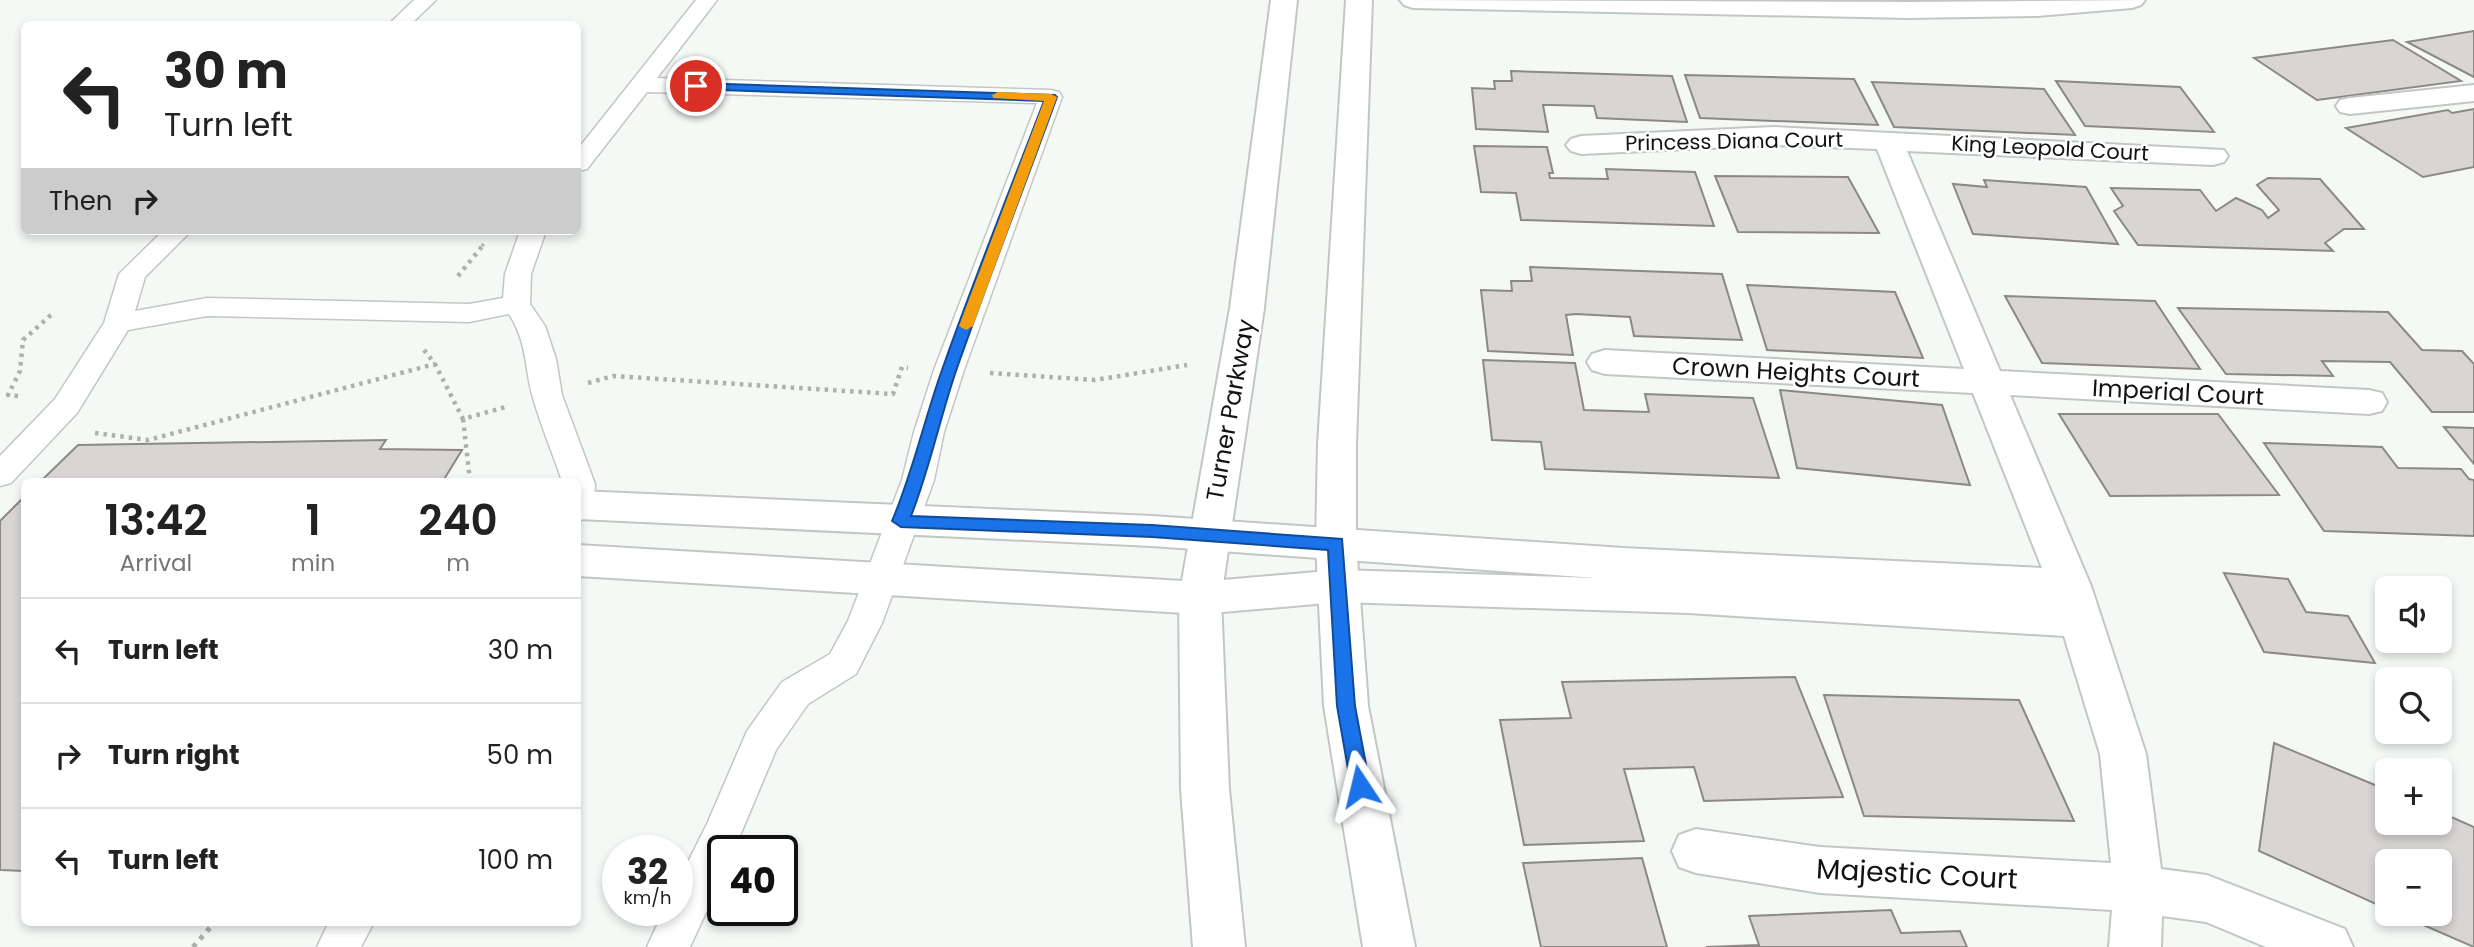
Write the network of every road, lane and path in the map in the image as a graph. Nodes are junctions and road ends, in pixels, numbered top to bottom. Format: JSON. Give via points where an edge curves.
{"nodes":[{"id":1,"x":426,"y":0,"type":"edge"},
{"id":2,"x":707,"y":0,"type":"edge"},
{"id":3,"x":1283,"y":0,"type":"edge"},
{"id":4,"x":1359,"y":0,"type":"edge"},
{"id":5,"x":1413,"y":0,"type":"edge"},
{"id":6,"x":2132,"y":0,"type":"edge"},
{"id":7,"x":402,"y":21,"type":"edge"},
{"id":8,"x":638,"y":85,"type":"junction"},
{"id":9,"x":2474,"y":93,"type":"edge"},
{"id":10,"x":2350,"y":106,"type":"dead end"},
{"id":11,"x":1888,"y":140,"type":"junction"},
{"id":12,"x":1581,"y":145,"type":"dead end"},
{"id":13,"x":2213,"y":156,"type":"dead end"},
{"id":14,"x":581,"y":160,"type":"edge"},
{"id":15,"x":174,"y":235,"type":"edge"},
{"id":16,"x":532,"y":235,"type":"edge"},
{"id":17,"x":485,"y":242,"type":"dead end"},
{"id":18,"x":516,"y":304,"type":"junction"},
{"id":19,"x":429,"y":313,"type":"junction"},
{"id":20,"x":51,"y":314,"type":"dead end"},
{"id":21,"x":118,"y":323,"type":"junction"},
{"id":22,"x":1605,"y":362,"type":"dead end"},
{"id":23,"x":435,"y":364,"type":"junction"},
{"id":24,"x":1187,"y":365,"type":"dead end"},
{"id":25,"x":949,"y":370,"type":"junction"},
{"id":26,"x":1988,"y":382,"type":"junction"},
{"id":27,"x":547,"y":395,"type":"junction"},
{"id":28,"x":70,"y":400,"type":"junction"},
{"id":29,"x":2368,"y":402,"type":"dead end"},
{"id":30,"x":463,"y":419,"type":"junction"},
{"id":31,"x":0,"y":475,"type":"edge"},
{"id":32,"x":470,"y":478,"type":"edge"},
{"id":33,"x":577,"y":478,"type":"edge"},
{"id":34,"x":581,"y":507,"type":"edge"},
{"id":35,"x":901,"y":521,"type":"junction"},
{"id":36,"x":1209,"y":534,"type":"junction"},
{"id":37,"x":1336,"y":544,"type":"junction"},
{"id":38,"x":581,"y":561,"type":"edge"},
{"id":39,"x":1574,"y":576,"type":"junction"},
{"id":40,"x":880,"y":581,"type":"junction"},
{"id":41,"x":1339,"y":586,"type":"junction"},
{"id":42,"x":1199,"y":598,"type":"junction"},
{"id":43,"x":2076,"y":603,"type":"junction"},
{"id":44,"x":1696,"y":851,"type":"dead end"},
{"id":45,"x":2138,"y":889,"type":"junction"},
{"id":46,"x":211,"y":926,"type":"edge"},
{"id":47,"x":351,"y":926,"type":"edge"},
{"id":48,"x":193,"y":947,"type":"edge"},
{"id":49,"x":338,"y":947,"type":"edge"},
{"id":50,"x":668,"y":947,"type":"edge"},
{"id":51,"x":1219,"y":947,"type":"edge"},
{"id":52,"x":1389,"y":947,"type":"edge"},
{"id":53,"x":2135,"y":947,"type":"edge"},
{"id":54,"x":2327,"y":947,"type":"edge"}],
"edges":[{"from":1,"to":7,"type":"lane"},
{"from":2,"to":8,"type":"lane"},
{"from":3,"to":36,"type":"street","name":"Turner Parkway","via":[[1247,308]]},
{"from":4,"to":37,"type":"street"},
{"from":5,"to":6,"type":"street","via":[[1779,10],[1956,10]]},
{"from":8,"to":14,"type":"lane"},
{"from":8,"to":25,"type":"lane","via":[[1051,97]]},
{"from":9,"to":10,"type":"street"},
{"from":11,"to":12,"type":"street","name":"Princess Diana Court","via":[[1774,136]]},
{"from":11,"to":13,"type":"street","name":"King Leopold Court"},
{"from":11,"to":26,"type":"street"},
{"from":15,"to":21,"type":"lane","via":[[132,274]]},
{"from":16,"to":18,"type":"lane","via":[[518,274]]},
{"from":17,"to":19,"type":"path"},
{"from":18,"to":19,"type":"lane","via":[[469,313]]},
{"from":18,"to":27,"type":"lane","via":[[542,359]]},
{"from":19,"to":21,"type":"lane","via":[[207,307]]},
{"from":19,"to":23,"type":"path","via":[[413,334]]},
{"from":20,"to":28,"type":"path","via":[[23,340],[20,371],[8,396]]},
{"from":21,"to":28,"type":"lane"},
{"from":22,"to":26,"type":"street","name":"Crown Heights Court"},
{"from":23,"to":28,"type":"path","via":[[148,440],[89,432],[117,402]]},
{"from":23,"to":30,"type":"path"},
{"from":24,"to":25,"type":"path","via":[[1095,380]]},
{"from":25,"to":27,"type":"path","via":[[902,367],[893,394],[613,376]]},
{"from":25,"to":35,"type":"lane","via":[[918,480]]},
{"from":26,"to":29,"type":"street","name":"Imperial Court"},
{"from":26,"to":43,"type":"street"},
{"from":27,"to":30,"type":"path"},
{"from":27,"to":33,"type":"lane"},
{"from":28,"to":31,"type":"lane"},
{"from":30,"to":32,"type":"path"},
{"from":34,"to":35,"type":"street"},
{"from":35,"to":36,"type":"street"},
{"from":35,"to":40,"type":"lane"},
{"from":36,"to":37,"type":"street"},
{"from":36,"to":42,"type":"street","name":"Turner Parkway"},
{"from":37,"to":39,"type":"street"},
{"from":37,"to":41,"type":"street"},
{"from":38,"to":40,"type":"street"},
{"from":39,"to":41,"type":"street"},
{"from":39,"to":43,"type":"street"},
{"from":40,"to":42,"type":"street"},
{"from":40,"to":50,"type":"lane","via":[[843,664],[795,694],[760,743]]},
{"from":41,"to":42,"type":"street"},
{"from":41,"to":52,"type":"street","via":[[1346,706]]},
{"from":42,"to":51,"type":"street","name":"Turner Parkway","via":[[1205,789]]},
{"from":43,"to":45,"type":"street","via":[[2123,754]]},
{"from":44,"to":45,"type":"street","name":"Majestic Court","via":[[1820,870]]},
{"from":45,"to":53,"type":"street"},
{"from":45,"to":54,"type":"street","name":"Majestic Court","via":[[2207,899]]},
{"from":46,"to":48,"type":"path"},
{"from":47,"to":49,"type":"lane"}]}
